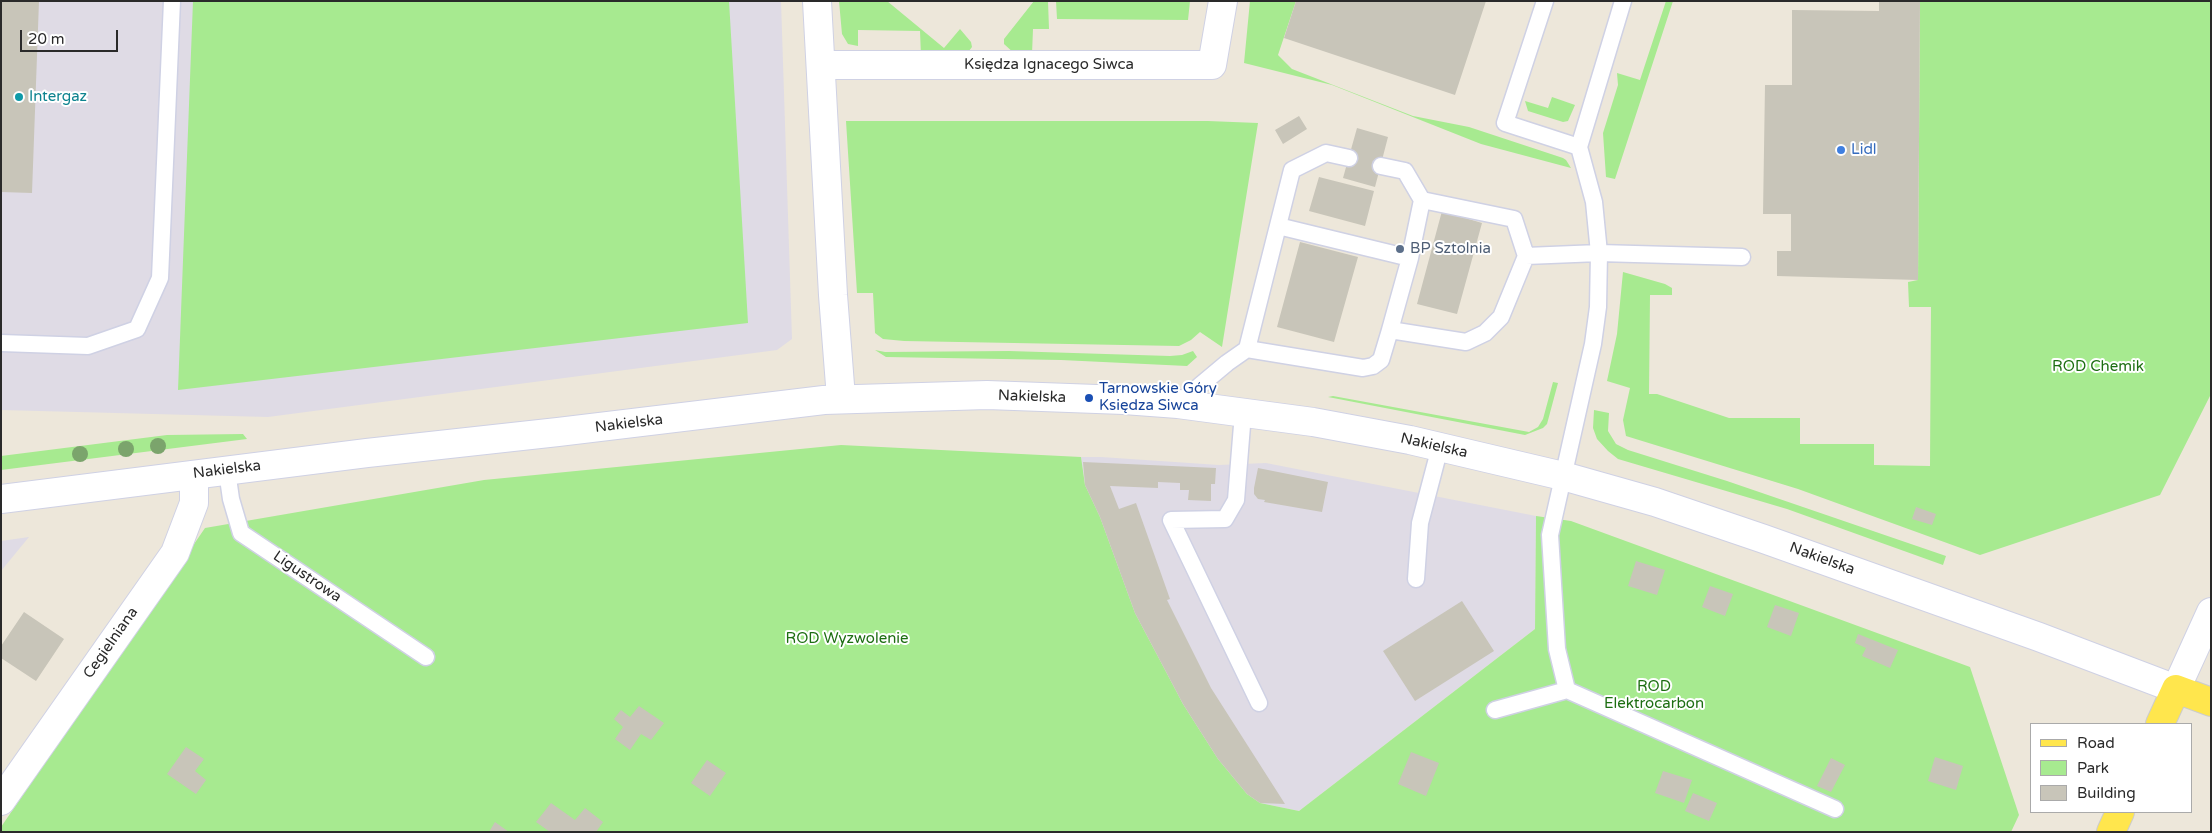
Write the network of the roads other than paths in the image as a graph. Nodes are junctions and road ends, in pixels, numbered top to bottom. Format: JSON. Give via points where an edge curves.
{"nodes":[{"id":1,"x":172,"y":1,"type":"edge"},
{"id":2,"x":817,"y":1,"type":"edge"},
{"id":3,"x":1224,"y":1,"type":"edge"},
{"id":4,"x":1545,"y":1,"type":"edge"},
{"id":5,"x":1623,"y":1,"type":"edge"},
{"id":6,"x":821,"y":65,"type":"junction"},
{"id":7,"x":1579,"y":147,"type":"junction"},
{"id":8,"x":1348,"y":158,"type":"dead end"},
{"id":9,"x":1381,"y":166,"type":"dead end"},
{"id":10,"x":1422,"y":200,"type":"junction"},
{"id":11,"x":1278,"y":226,"type":"junction"},
{"id":12,"x":1599,"y":253,"type":"junction"},
{"id":13,"x":1526,"y":256,"type":"junction"},
{"id":14,"x":1742,"y":256,"type":"dead end"},
{"id":15,"x":1410,"y":258,"type":"junction"},
{"id":16,"x":1390,"y":330,"type":"junction"},
{"id":17,"x":1,"y":343,"type":"edge"},
{"id":18,"x":1248,"y":349,"type":"junction"},
{"id":19,"x":841,"y":398,"type":"junction"},
{"id":20,"x":1178,"y":404,"type":"junction"},
{"id":21,"x":1243,"y":413,"type":"junction"},
{"id":22,"x":1440,"y":447,"type":"junction"},
{"id":23,"x":227,"y":471,"type":"junction"},
{"id":24,"x":194,"y":475,"type":"junction"},
{"id":25,"x":1562,"y":476,"type":"junction"},
{"id":26,"x":1,"y":499,"type":"edge"},
{"id":27,"x":1416,"y":578,"type":"dead end"},
{"id":28,"x":2211,"y":612,"type":"edge"},
{"id":29,"x":426,"y":657,"type":"dead end"},
{"id":30,"x":1567,"y":690,"type":"junction"},
{"id":31,"x":2176,"y":690,"type":"junction"},
{"id":32,"x":2211,"y":702,"type":"edge"},
{"id":33,"x":1259,"y":703,"type":"dead end"},
{"id":34,"x":1495,"y":710,"type":"dead end"},
{"id":35,"x":2160,"y":723,"type":"edge"},
{"id":36,"x":1,"y":801,"type":"edge"},
{"id":37,"x":1835,"y":809,"type":"dead end"},
{"id":38,"x":2120,"y":813,"type":"edge"},
{"id":39,"x":2111,"y":832,"type":"edge"}],
"edges":[{"from":1,"to":17,"type":"lane","via":[[160,278],[137,329],[88,346]]},
{"from":2,"to":6,"type":"street"},
{"from":3,"to":6,"type":"street","name":"Księdza Ignacego Siwca","via":[[1212,65]]},
{"from":4,"to":7,"type":"lane","via":[[1505,123]]},
{"from":5,"to":7,"type":"lane"},
{"from":6,"to":19,"type":"street"},
{"from":7,"to":12,"type":"lane","via":[[1594,202]]},
{"from":8,"to":11,"type":"lane","via":[[1326,153],[1292,170]]},
{"from":9,"to":10,"type":"lane","via":[[1405,171]]},
{"from":10,"to":13,"type":"lane","via":[[1514,219]]},
{"from":10,"to":15,"type":"lane"},
{"from":11,"to":15,"type":"lane"},
{"from":11,"to":18,"type":"lane"},
{"from":12,"to":13,"type":"lane"},
{"from":12,"to":14,"type":"lane"},
{"from":12,"to":25,"type":"lane","via":[[1598,307],[1593,344]]},
{"from":13,"to":16,"type":"lane","via":[[1501,318],[1485,333],[1466,342]]},
{"from":15,"to":16,"type":"lane"},
{"from":16,"to":18,"type":"lane","via":[[1381,360],[1364,368]]},
{"from":18,"to":20,"type":"lane"},
{"from":19,"to":20,"type":"street","name":"Nakielska","via":[[987,395]]},
{"from":19,"to":23,"type":"street","name":"Nakielska"},
{"from":20,"to":21,"type":"street","name":"Nakielska"},
{"from":21,"to":22,"type":"street","name":"Nakielska","via":[[1313,422]]},
{"from":21,"to":33,"type":"lane","via":[[1236,500],[1225,519],[1171,520]]},
{"from":22,"to":25,"type":"street","name":"Nakielska"},
{"from":22,"to":27,"type":"lane","via":[[1420,522]]},
{"from":23,"to":24,"type":"street","name":"Nakielska"},
{"from":23,"to":29,"type":"lane","name":"Ligustrowa","via":[[241,533]]},
{"from":24,"to":26,"type":"street","name":"Nakielska"},
{"from":24,"to":36,"type":"street","name":"Cegielniana","via":[[194,503],[174,553]]},
{"from":25,"to":30,"type":"lane","via":[[1550,535],[1557,649]]},
{"from":25,"to":31,"type":"street","name":"Nakielska","via":[[1655,502],[1764,539],[2039,637]]},
{"from":28,"to":31,"type":"street"},
{"from":30,"to":34,"type":"lane"},
{"from":30,"to":37,"type":"lane"},
{"from":31,"to":32,"type":"main road"},
{"from":31,"to":35,"type":"main road"},
{"from":38,"to":39,"type":"main road"}]}
